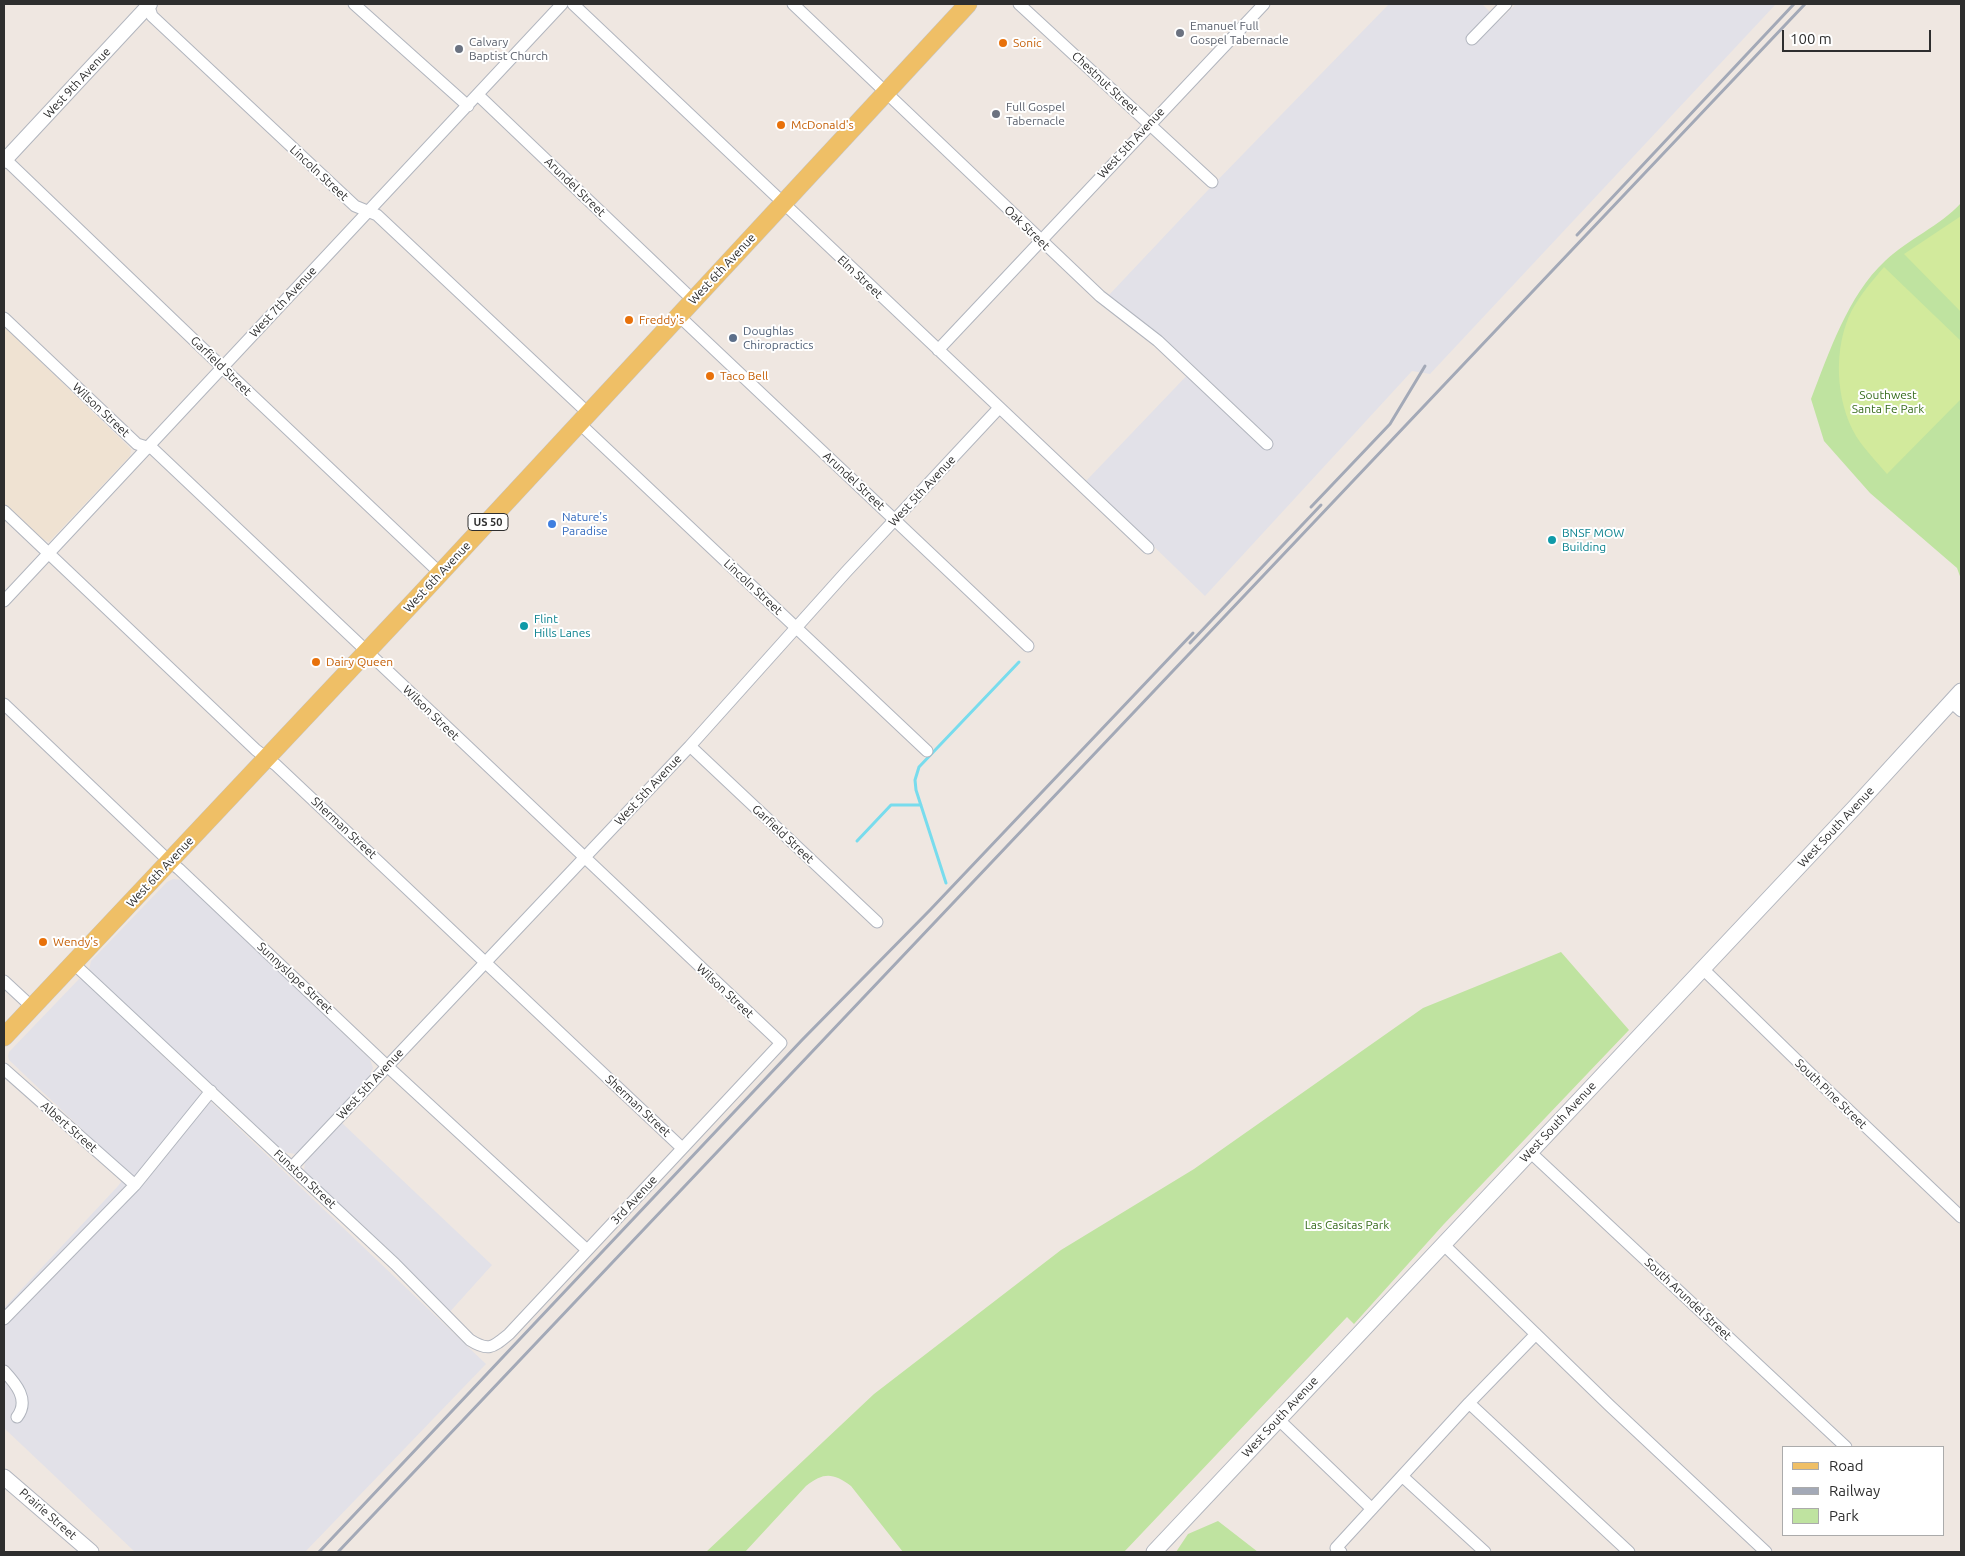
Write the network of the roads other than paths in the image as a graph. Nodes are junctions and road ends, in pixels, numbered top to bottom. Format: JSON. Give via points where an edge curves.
{"nodes":[{"id":1,"x":149,"y":4,"type":"edge"},
{"id":2,"x":354,"y":4,"type":"edge"},
{"id":3,"x":562,"y":4,"type":"edge"},
{"id":4,"x":574,"y":4,"type":"edge"},
{"id":5,"x":793,"y":4,"type":"edge"},
{"id":6,"x":968,"y":4,"type":"edge"},
{"id":7,"x":1019,"y":4,"type":"edge"},
{"id":8,"x":1264,"y":4,"type":"edge"},
{"id":9,"x":1506,"y":4,"type":"edge"},
{"id":10,"x":1472,"y":39,"type":"dead end"},
{"id":11,"x":886,"y":92,"type":"junction"},
{"id":12,"x":478,"y":95,"type":"junction"},
{"id":13,"x":468,"y":106,"type":"junction"},
{"id":14,"x":1149,"y":124,"type":"junction"},
{"id":15,"x":4,"y":160,"type":"edge"},
{"id":16,"x":1212,"y":182,"type":"dead end"},
{"id":17,"x":783,"y":204,"type":"junction"},
{"id":18,"x":369,"y":211,"type":"junction"},
{"id":19,"x":1040,"y":240,"type":"junction"},
{"id":20,"x":693,"y":300,"type":"junction"},
{"id":21,"x":679,"y":316,"type":"junction"},
{"id":22,"x":4,"y":318,"type":"edge"},
{"id":23,"x":938,"y":350,"type":"junction"},
{"id":24,"x":222,"y":367,"type":"junction"},
{"id":25,"x":999,"y":408,"type":"junction"},
{"id":26,"x":584,"y":418,"type":"junction"},
{"id":27,"x":1267,"y":444,"type":"dead end"},
{"id":28,"x":147,"y":446,"type":"junction"},
{"id":29,"x":4,"y":511,"type":"edge"},
{"id":30,"x":894,"y":520,"type":"junction"},
{"id":31,"x":1148,"y":548,"type":"dead end"},
{"id":32,"x":48,"y":553,"type":"junction"},
{"id":33,"x":440,"y":573,"type":"junction"},
{"id":34,"x":4,"y":600,"type":"edge"},
{"id":35,"x":796,"y":627,"type":"junction"},
{"id":36,"x":1028,"y":646,"type":"dead end"},
{"id":37,"x":367,"y":651,"type":"junction"},
{"id":38,"x":1958,"y":701,"type":"edge"},
{"id":39,"x":4,"y":704,"type":"edge"},
{"id":40,"x":690,"y":746,"type":"junction"},
{"id":41,"x":927,"y":751,"type":"dead end"},
{"id":42,"x":267,"y":758,"type":"junction"},
{"id":43,"x":584,"y":858,"type":"junction"},
{"id":44,"x":170,"y":862,"type":"junction"},
{"id":45,"x":877,"y":922,"type":"dead end"},
{"id":46,"x":486,"y":962,"type":"junction"},
{"id":47,"x":73,"y":963,"type":"junction"},
{"id":48,"x":1703,"y":969,"type":"junction"},
{"id":49,"x":4,"y":981,"type":"edge"},
{"id":50,"x":32,"y":1007,"type":"junction"},
{"id":51,"x":4,"y":1037,"type":"edge"},
{"id":52,"x":387,"y":1066,"type":"junction"},
{"id":53,"x":4,"y":1069,"type":"edge"},
{"id":54,"x":211,"y":1091,"type":"junction"},
{"id":55,"x":731,"y":1096,"type":"joint"},
{"id":56,"x":682,"y":1148,"type":"junction"},
{"id":57,"x":1530,"y":1152,"type":"junction"},
{"id":58,"x":292,"y":1167,"type":"junction"},
{"id":59,"x":135,"y":1185,"type":"junction"},
{"id":60,"x":1961,"y":1217,"type":"edge"},
{"id":61,"x":1443,"y":1244,"type":"junction"},
{"id":62,"x":587,"y":1250,"type":"junction"},
{"id":63,"x":537,"y":1304,"type":"joint"},
{"id":64,"x":4,"y":1319,"type":"edge"},
{"id":65,"x":1536,"y":1334,"type":"junction"},
{"id":66,"x":4,"y":1371,"type":"edge"},
{"id":67,"x":1469,"y":1403,"type":"junction"},
{"id":68,"x":17,"y":1417,"type":"dead end"},
{"id":69,"x":1278,"y":1420,"type":"junction"},
{"id":70,"x":1845,"y":1446,"type":"edge"},
{"id":71,"x":1402,"y":1476,"type":"junction"},
{"id":72,"x":4,"y":1477,"type":"edge"},
{"id":73,"x":1372,"y":1509,"type":"junction"},
{"id":74,"x":91,"y":1552,"type":"edge"},
{"id":75,"x":1154,"y":1552,"type":"edge"},
{"id":76,"x":1341,"y":1552,"type":"edge"},
{"id":77,"x":1485,"y":1552,"type":"edge"},
{"id":78,"x":1629,"y":1552,"type":"edge"},
{"id":79,"x":1766,"y":1552,"type":"edge"}],
"edges":[{"from":1,"to":15,"type":"street","name":"West 9th Avenue"},
{"from":1,"to":18,"type":"street","name":"Lincoln Street","via":[[152,16],[355,206]]},
{"from":2,"to":13,"type":"street"},
{"from":3,"to":12,"type":"street","name":"West 7th Avenue"},
{"from":4,"to":17,"type":"street","name":"Elm Street"},
{"from":5,"to":11,"type":"street","name":"Oak Street"},
{"from":6,"to":11,"type":"main road","name":"West 6th Avenue","number":"US 50"},
{"from":7,"to":14,"type":"street","name":"Chestnut Street"},
{"from":8,"to":14,"type":"street","name":"West 5th Avenue"},
{"from":9,"to":10,"type":"street"},
{"from":11,"to":17,"type":"main road","name":"West 6th Avenue","number":"US 50"},
{"from":11,"to":19,"type":"street","name":"Oak Street"},
{"from":12,"to":13,"type":"street","name":"West 7th Avenue"},
{"from":12,"to":20,"type":"street","name":"Arundel Street"},
{"from":13,"to":18,"type":"street","name":"West 7th Avenue"},
{"from":14,"to":16,"type":"street","name":"Chestnut Street"},
{"from":14,"to":19,"type":"street","name":"West 5th Avenue"},
{"from":15,"to":24,"type":"street","name":"Garfield Street"},
{"from":17,"to":20,"type":"main road","name":"West 6th Avenue","number":"US 50"},
{"from":17,"to":23,"type":"street","name":"Elm Street"},
{"from":18,"to":24,"type":"street","name":"West 7th Avenue"},
{"from":18,"to":26,"type":"street","name":"Lincoln Street","via":[[384,221]]},
{"from":19,"to":23,"type":"street","name":"West 5th Avenue"},
{"from":19,"to":27,"type":"street","name":"Oak Street","via":[[1100,296],[1158,341]]},
{"from":20,"to":21,"type":"main road","name":"West 6th Avenue","number":"US 50"},
{"from":21,"to":26,"type":"main road","name":"West 6th Avenue","number":"US 50"},
{"from":21,"to":30,"type":"street","name":"Arundel Street"},
{"from":22,"to":28,"type":"street","name":"Wilson Street","via":[[137,444]]},
{"from":23,"to":25,"type":"street","name":"Elm Street"},
{"from":24,"to":28,"type":"street","name":"West 7th Avenue"},
{"from":24,"to":33,"type":"street","name":"Garfield Street"},
{"from":25,"to":30,"type":"street","name":"West 5th Avenue"},
{"from":25,"to":31,"type":"street","name":"Elm Street"},
{"from":26,"to":33,"type":"main road","name":"West 6th Avenue","number":"US 50"},
{"from":26,"to":35,"type":"street","name":"Lincoln Street"},
{"from":28,"to":32,"type":"street","name":"West 7th Avenue"},
{"from":28,"to":37,"type":"street","name":"Wilson Street"},
{"from":29,"to":32,"type":"street","name":"Sherman Street"},
{"from":30,"to":35,"type":"street","name":"West 5th Avenue"},
{"from":30,"to":36,"type":"street","name":"Arundel Street"},
{"from":32,"to":34,"type":"street","name":"West 7th Avenue"},
{"from":32,"to":42,"type":"street","name":"Sherman Street"},
{"from":33,"to":37,"type":"main road","name":"West 6th Avenue","number":"US 50"},
{"from":35,"to":40,"type":"street","name":"West 5th Avenue"},
{"from":35,"to":41,"type":"street","name":"Lincoln Street"},
{"from":37,"to":42,"type":"main road","name":"West 6th Avenue","number":"US 50"},
{"from":37,"to":43,"type":"street","name":"Wilson Street"},
{"from":38,"to":48,"type":"main road","name":"West South Avenue"},
{"from":39,"to":44,"type":"street","name":"Sunnyslope Street"},
{"from":40,"to":43,"type":"street","name":"West 5th Avenue"},
{"from":40,"to":45,"type":"street","name":"Garfield Street"},
{"from":42,"to":44,"type":"main road","name":"West 6th Avenue","number":"US 50"},
{"from":42,"to":46,"type":"street","name":"Sherman Street"},
{"from":43,"to":46,"type":"street","name":"West 5th Avenue"},
{"from":43,"to":55,"type":"street","name":"Wilson Street","via":[[781,1043]]},
{"from":44,"to":47,"type":"main road","name":"West 6th Avenue","number":"US 50"},
{"from":44,"to":52,"type":"street","name":"Sunnyslope Street"},
{"from":46,"to":52,"type":"street","name":"West 5th Avenue"},
{"from":46,"to":56,"type":"street","name":"Sherman Street"},
{"from":47,"to":50,"type":"main road","name":"West 6th Avenue","number":"US 50"},
{"from":47,"to":54,"type":"street","name":"Funston Street"},
{"from":48,"to":57,"type":"main road","name":"West South Avenue"},
{"from":48,"to":60,"type":"street","name":"South Pine Street"},
{"from":49,"to":50,"type":"street"},
{"from":50,"to":51,"type":"main road","name":"West 6th Avenue","number":"US 50"},
{"from":52,"to":58,"type":"street","name":"West 5th Avenue"},
{"from":52,"to":62,"type":"street","name":"Sunnyslope Street"},
{"from":53,"to":59,"type":"street","name":"Albert Street"},
{"from":54,"to":58,"type":"street","name":"Funston Street"},
{"from":54,"to":59,"type":"street"},
{"from":55,"to":56,"type":"street","name":"3rd Avenue"},
{"from":56,"to":62,"type":"street","name":"3rd Avenue"},
{"from":57,"to":61,"type":"main road","name":"West South Avenue"},
{"from":57,"to":70,"type":"street","name":"South Arundel Street"},
{"from":58,"to":63,"type":"street","name":"Funston Street","via":[[478,1346],[489,1348],[496,1344]]},
{"from":59,"to":64,"type":"street"},
{"from":61,"to":65,"type":"street"},
{"from":61,"to":69,"type":"main road","name":"West South Avenue"},
{"from":62,"to":63,"type":"street","name":"3rd Avenue"},
{"from":65,"to":67,"type":"street"},
{"from":65,"to":79,"type":"street"},
{"from":66,"to":68,"type":"street","via":[[20,1391],[22,1411]]},
{"from":67,"to":71,"type":"street"},
{"from":67,"to":78,"type":"street"},
{"from":69,"to":73,"type":"street"},
{"from":69,"to":75,"type":"main road","name":"West South Avenue"},
{"from":71,"to":73,"type":"street"},
{"from":71,"to":77,"type":"street"},
{"from":72,"to":74,"type":"main road","name":"Prairie Street"},
{"from":73,"to":76,"type":"street","via":[[1336,1548]]}]}
